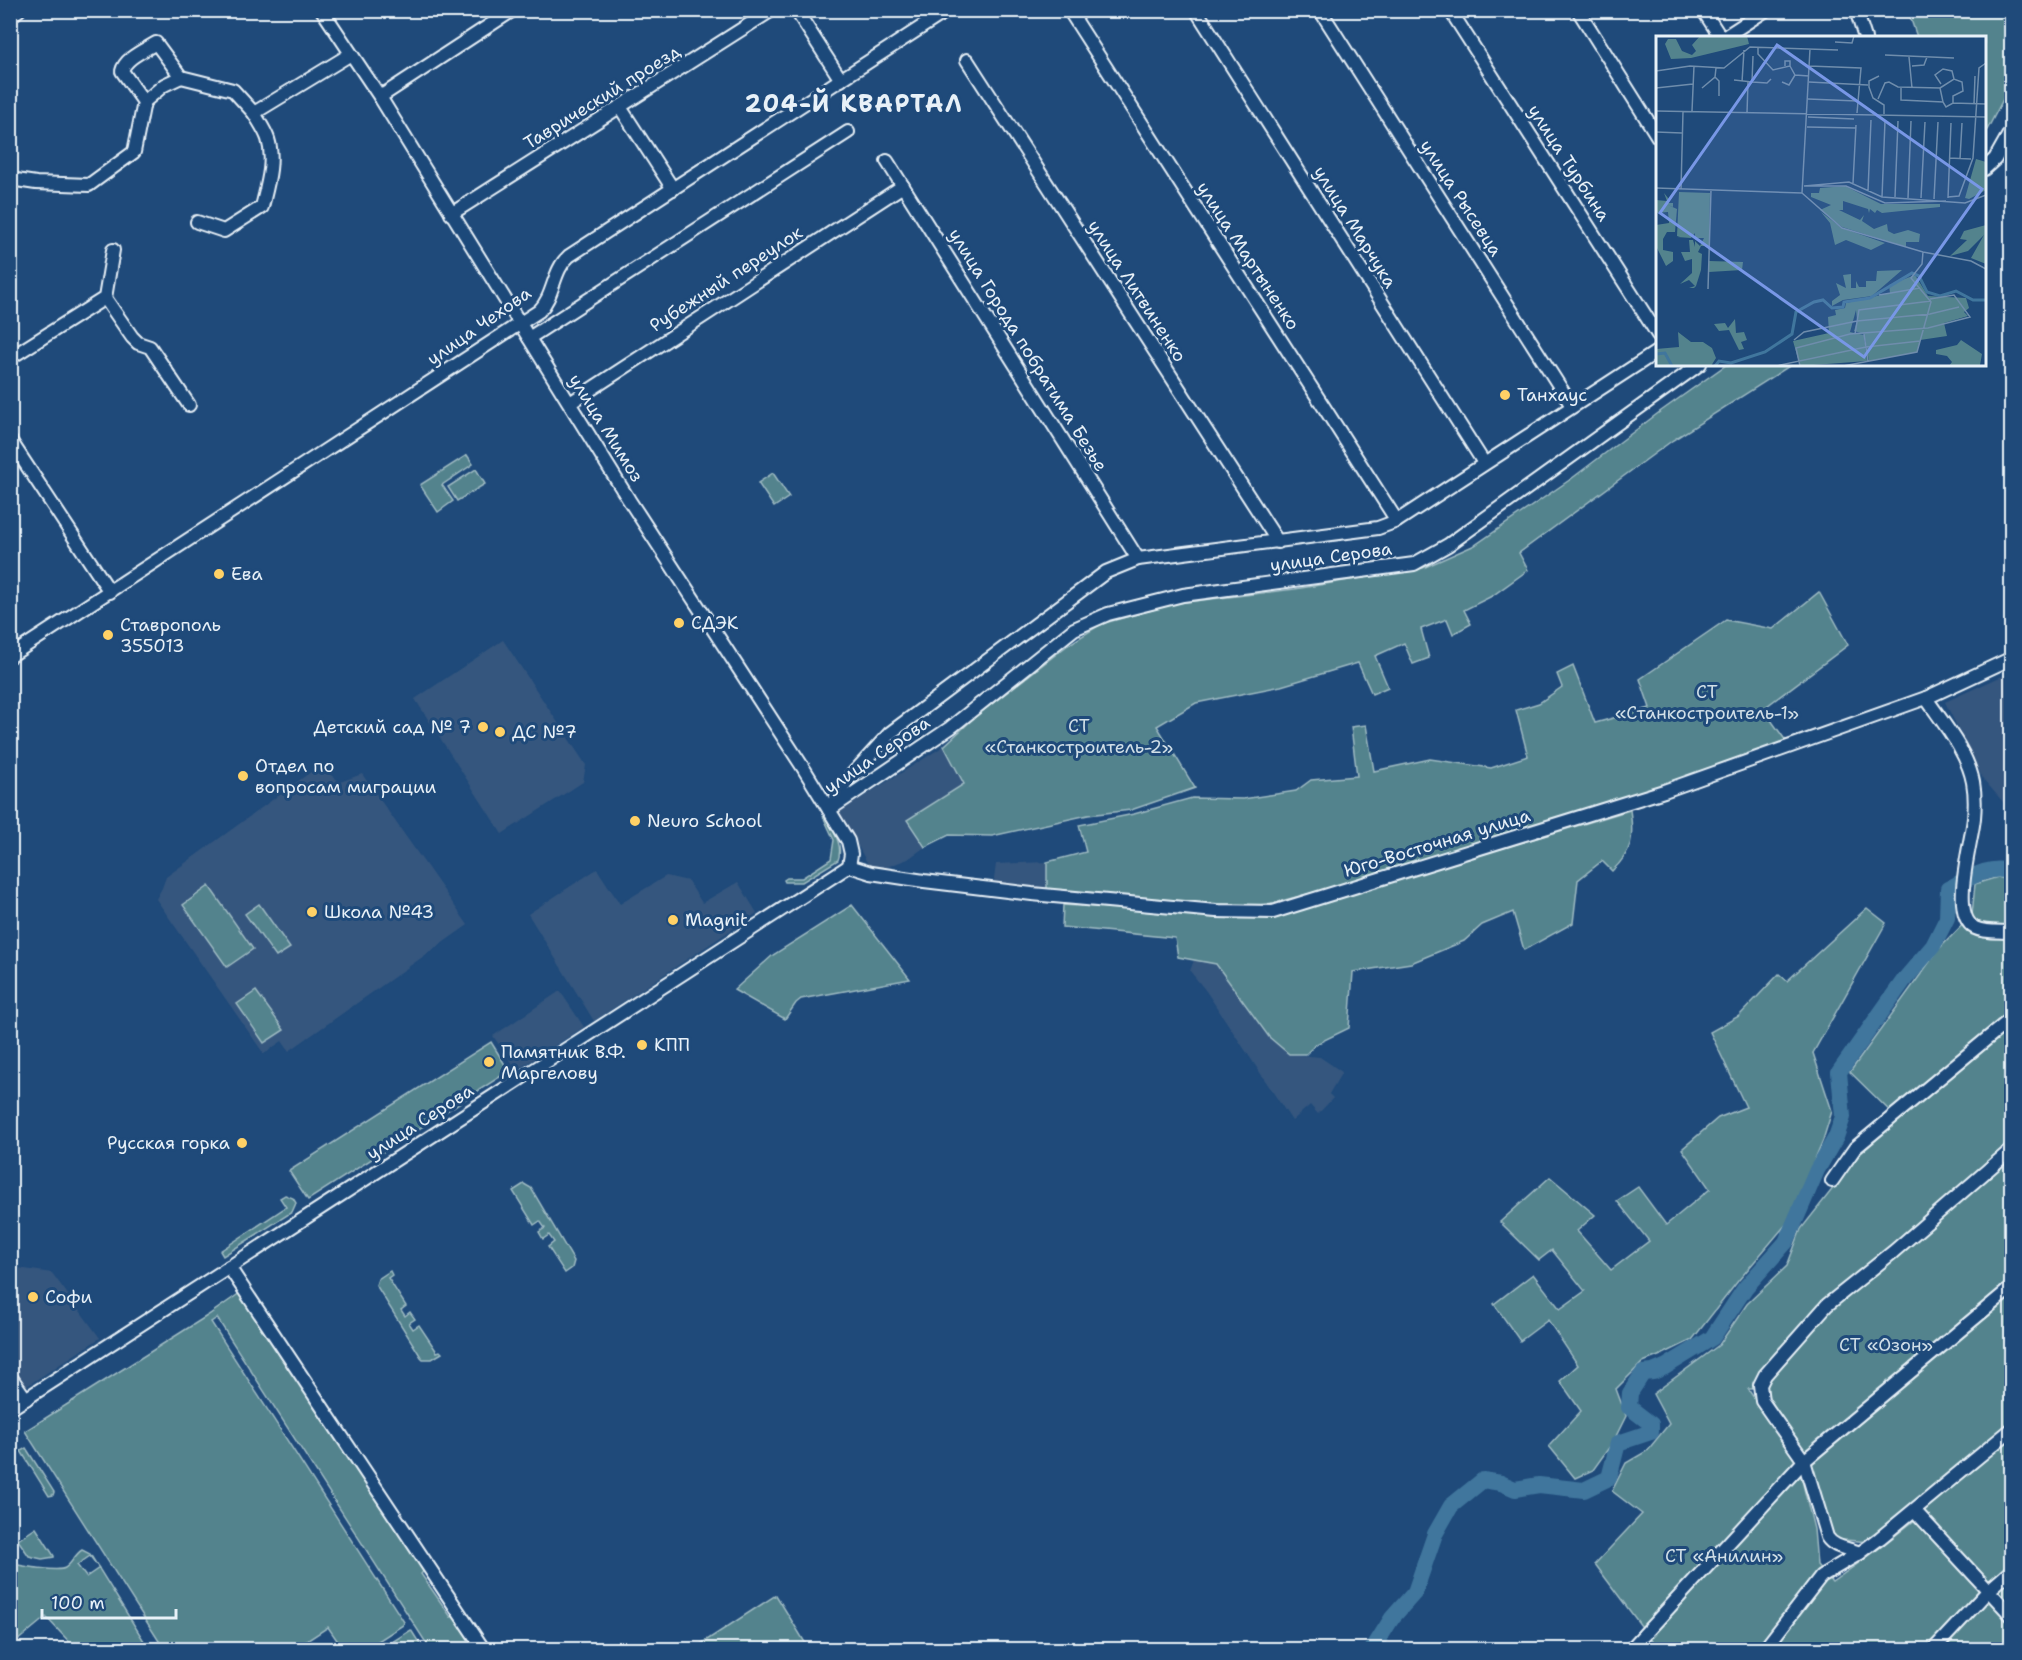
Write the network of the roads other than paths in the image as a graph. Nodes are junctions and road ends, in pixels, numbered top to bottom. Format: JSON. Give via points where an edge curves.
{"nodes":[{"id":1,"x":19,"y":10,"type":"edge"},
{"id":2,"x":322,"y":10,"type":"edge"},
{"id":3,"x":513,"y":10,"type":"edge"},
{"id":4,"x":772,"y":10,"type":"edge"},
{"id":5,"x":796,"y":10,"type":"edge"},
{"id":6,"x":948,"y":10,"type":"edge"},
{"id":7,"x":1069,"y":10,"type":"edge"},
{"id":8,"x":1196,"y":10,"type":"edge"},
{"id":9,"x":1320,"y":10,"type":"edge"},
{"id":10,"x":1450,"y":10,"type":"edge"},
{"id":11,"x":1578,"y":10,"type":"edge"},
{"id":12,"x":1703,"y":10,"type":"edge"},
{"id":13,"x":1766,"y":10,"type":"edge"},
{"id":14,"x":1856,"y":10,"type":"edge"},
{"id":15,"x":10,"y":16,"type":"edge"},
{"id":16,"x":1721,"y":36,"type":"edge"},
{"id":17,"x":1725,"y":36,"type":"edge"},
{"id":18,"x":1864,"y":36,"type":"edge"},
{"id":19,"x":351,"y":54,"type":"junction"},
{"id":20,"x":967,"y":60,"type":"dead end"},
{"id":21,"x":181,"y":77,"type":"junction"},
{"id":22,"x":840,"y":80,"type":"junction"},
{"id":23,"x":380,"y":97,"type":"junction"},
{"id":24,"x":144,"y":102,"type":"junction"},
{"id":25,"x":620,"y":107,"type":"junction"},
{"id":26,"x":254,"y":113,"type":"junction"},
{"id":27,"x":2012,"y":129,"type":"edge"},
{"id":28,"x":848,"y":132,"type":"dead end"},
{"id":29,"x":1656,"y":134,"type":"edge"},
{"id":30,"x":887,"y":161,"type":"dead end"},
{"id":31,"x":1986,"y":167,"type":"edge"},
{"id":32,"x":10,"y":179,"type":"edge"},
{"id":33,"x":903,"y":186,"type":"junction"},
{"id":34,"x":673,"y":189,"type":"junction"},
{"id":35,"x":452,"y":214,"type":"junction"},
{"id":36,"x":197,"y":222,"type":"dead end"},
{"id":37,"x":113,"y":250,"type":"dead end"},
{"id":38,"x":105,"y":298,"type":"junction"},
{"id":39,"x":519,"y":324,"type":"junction"},
{"id":40,"x":1656,"y":332,"type":"edge"},
{"id":41,"x":529,"y":339,"type":"junction"},
{"id":42,"x":1656,"y":352,"type":"edge"},
{"id":43,"x":10,"y":358,"type":"edge"},
{"id":44,"x":1697,"y":366,"type":"edge"},
{"id":45,"x":570,"y":403,"type":"junction"},
{"id":46,"x":189,"y":405,"type":"dead end"},
{"id":47,"x":1572,"y":406,"type":"junction"},
{"id":48,"x":10,"y":440,"type":"edge"},
{"id":49,"x":1484,"y":463,"type":"junction"},
{"id":50,"x":1397,"y":521,"type":"junction"},
{"id":51,"x":1278,"y":542,"type":"junction"},
{"id":52,"x":1138,"y":559,"type":"junction"},
{"id":53,"x":110,"y":592,"type":"junction"},
{"id":54,"x":10,"y":656,"type":"edge"},
{"id":55,"x":2012,"y":658,"type":"edge"},
{"id":56,"x":1926,"y":698,"type":"junction"},
{"id":57,"x":829,"y":810,"type":"junction"},
{"id":58,"x":849,"y":866,"type":"junction"},
{"id":59,"x":2012,"y":932,"type":"edge"},
{"id":60,"x":2012,"y":1018,"type":"edge"},
{"id":61,"x":2012,"y":1149,"type":"edge"},
{"id":62,"x":1832,"y":1181,"type":"dead end"},
{"id":63,"x":229,"y":1267,"type":"junction"},
{"id":64,"x":2012,"y":1287,"type":"edge"},
{"id":65,"x":10,"y":1376,"type":"edge"},
{"id":66,"x":26,"y":1399,"type":"junction"},
{"id":67,"x":10,"y":1409,"type":"edge"},
{"id":68,"x":2012,"y":1429,"type":"edge"},
{"id":69,"x":1804,"y":1461,"type":"junction"},
{"id":70,"x":1915,"y":1510,"type":"junction"},
{"id":71,"x":1860,"y":1553,"type":"junction"},
{"id":72,"x":2012,"y":1570,"type":"edge"},
{"id":73,"x":1988,"y":1591,"type":"junction"},
{"id":74,"x":2012,"y":1616,"type":"edge"},
{"id":75,"x":484,"y":1650,"type":"edge"},
{"id":76,"x":1630,"y":1650,"type":"edge"},
{"id":77,"x":1764,"y":1650,"type":"edge"},
{"id":78,"x":1933,"y":1650,"type":"edge"}],
"edges":[{"from":1,"to":15,"type":"street"},
{"from":2,"to":19,"type":"street","name":"улица Мимоз"},
{"from":3,"to":23,"type":"street"},
{"from":4,"to":25,"type":"street","name":"Таврический проезд"},
{"from":5,"to":22,"type":"street"},
{"from":6,"to":22,"type":"street","name":"улица Чехова"},
{"from":7,"to":50,"type":"street","name":"улица Мартыненко"},
{"from":8,"to":49,"type":"street","name":"улица Марчука"},
{"from":9,"to":47,"type":"street","name":"улица Рысевца"},
{"from":10,"to":40,"type":"street","name":"улица Турбина"},
{"from":11,"to":29,"type":"street"},
{"from":12,"to":16,"type":"street"},
{"from":13,"to":17,"type":"street"},
{"from":14,"to":18,"type":"street"},
{"from":19,"to":23,"type":"street","name":"улица Мимоз"},
{"from":19,"to":26,"type":"street"},
{"from":20,"to":51,"type":"street","name":"улица Литвиненко"},
{"from":21,"to":24,"type":"street"},
{"from":21,"to":24,"type":"street","via":[[156,43],[137,54],[122,71]]},
{"from":21,"to":26,"type":"street","via":[[233,90]]},
{"from":22,"to":34,"type":"street","name":"улица Чехова"},
{"from":23,"to":35,"type":"street","name":"улица Мимоз"},
{"from":24,"to":32,"type":"street","via":[[134,152],[88,185]]},
{"from":25,"to":34,"type":"street"},
{"from":25,"to":35,"type":"street","name":"Таврический проезд"},
{"from":26,"to":36,"type":"street","via":[[271,152],[262,207],[224,231]]},
{"from":27,"to":31,"type":"street"},
{"from":28,"to":41,"type":"street"},
{"from":30,"to":33,"type":"street","name":"улица Города побратима Безье"},
{"from":33,"to":45,"type":"street","name":"Рубежный переулок"},
{"from":33,"to":52,"type":"street","name":"улица Города побратима Безье"},
{"from":34,"to":39,"type":"street","name":"улица Чехова","via":[[561,263],[546,304]]},
{"from":35,"to":39,"type":"street","name":"улица Мимоз"},
{"from":37,"to":38,"type":"street"},
{"from":38,"to":43,"type":"street"},
{"from":38,"to":46,"type":"street","via":[[132,337],[150,347]]},
{"from":39,"to":41,"type":"street","name":"улица Мимоз"},
{"from":39,"to":53,"type":"street","name":"улица Чехова"},
{"from":41,"to":45,"type":"street","name":"улица Мимоз"},
{"from":42,"to":47,"type":"street","name":"улица Серова"},
{"from":44,"to":57,"type":"street","name":"улица Серова","via":[[1448,545],[1414,564],[1183,595],[1108,614],[1074,629],[950,728]]},
{"from":45,"to":57,"type":"street","name":"улица Мимоз"},
{"from":47,"to":49,"type":"street","name":"улица Серова"},
{"from":48,"to":53,"type":"street"},
{"from":49,"to":50,"type":"street","name":"улица Серова"},
{"from":50,"to":51,"type":"street","name":"улица Серова","via":[[1378,528]]},
{"from":51,"to":52,"type":"street","name":"улица Серова"},
{"from":52,"to":57,"type":"street","name":"улица Серова","via":[[1106,572],[890,733],[848,779]]},
{"from":53,"to":54,"type":"street","name":"улица Чехова"},
{"from":55,"to":56,"type":"street","name":"Юго-Восточная улица"},
{"from":56,"to":58,"type":"street","name":"Юго-Восточная улица","via":[[1664,791],[1273,912],[1216,911],[1032,894],[903,878]]},
{"from":56,"to":59,"type":"street","via":[[1962,752],[1973,781],[1974,816],[1963,889],[1967,921],[1986,931]]},
{"from":57,"to":58,"type":"street","name":"улица Мимоз","via":[[848,841]]},
{"from":58,"to":63,"type":"street","name":"улица Серова"},
{"from":60,"to":62,"type":"street","via":[[1855,1148]]},
{"from":61,"to":69,"type":"street","via":[[1827,1305],[1765,1375],[1760,1385],[1762,1401]]},
{"from":63,"to":66,"type":"street","name":"улица Серова"},
{"from":63,"to":75,"type":"street"},
{"from":64,"to":69,"type":"street"},
{"from":65,"to":66,"type":"street"},
{"from":66,"to":67,"type":"street","name":"улица Серова"},
{"from":68,"to":70,"type":"street"},
{"from":69,"to":71,"type":"street","via":[[1830,1543]]},
{"from":69,"to":76,"type":"street"},
{"from":70,"to":71,"type":"street"},
{"from":70,"to":73,"type":"street"},
{"from":71,"to":77,"type":"street","via":[[1821,1576]]},
{"from":72,"to":73,"type":"street"},
{"from":73,"to":74,"type":"street"},
{"from":73,"to":78,"type":"street"}]}
